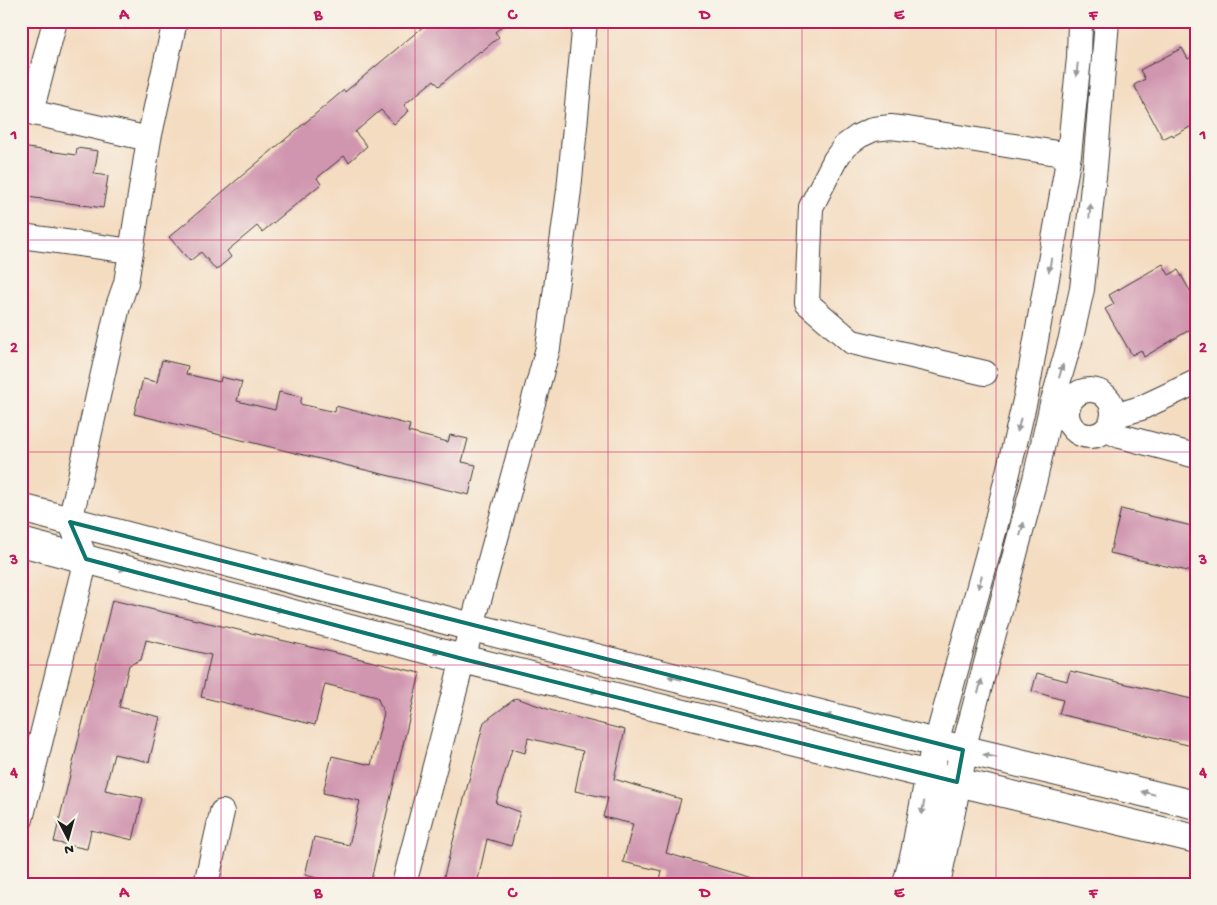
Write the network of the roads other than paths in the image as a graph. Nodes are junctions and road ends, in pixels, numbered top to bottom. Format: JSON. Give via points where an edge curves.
{"nodes":[{"id":1,"x":55,"y":21,"type":"edge"},
{"id":2,"x":175,"y":21,"type":"edge"},
{"id":3,"x":585,"y":21,"type":"edge"},
{"id":4,"x":1080,"y":21,"type":"edge"},
{"id":5,"x":1107,"y":21,"type":"edge"},
{"id":6,"x":26,"y":111,"type":"edge"},
{"id":7,"x":149,"y":139,"type":"junction"},
{"id":8,"x":1069,"y":155,"type":"junction"},
{"id":9,"x":21,"y":236,"type":"edge"},
{"id":10,"x":131,"y":251,"type":"junction"},
{"id":11,"x":985,"y":373,"type":"dead end"},
{"id":12,"x":1196,"y":382,"type":"edge"},
{"id":13,"x":1026,"y":396,"type":"junction"},
{"id":14,"x":1060,"y":405,"type":"junction"},
{"id":15,"x":1110,"y":423,"type":"junction"},
{"id":16,"x":1196,"y":456,"type":"edge"},
{"id":17,"x":21,"y":508,"type":"edge"},
{"id":18,"x":70,"y":522,"type":"junction"},
{"id":19,"x":21,"y":542,"type":"edge"},
{"id":20,"x":86,"y":559,"type":"junction"},
{"id":21,"x":472,"y":628,"type":"junction"},
{"id":22,"x":463,"y":659,"type":"junction"},
{"id":23,"x":936,"y":743,"type":"junction"},
{"id":24,"x":963,"y":750,"type":"junction"},
{"id":25,"x":929,"y":775,"type":"junction"},
{"id":26,"x":957,"y":782,"type":"junction"},
{"id":27,"x":1196,"y":805,"type":"edge"},
{"id":28,"x":222,"y":812,"type":"dead end"},
{"id":29,"x":21,"y":819,"type":"edge"},
{"id":30,"x":1196,"y":839,"type":"edge"},
{"id":31,"x":206,"y":884,"type":"edge"},
{"id":32,"x":404,"y":884,"type":"edge"},
{"id":33,"x":907,"y":884,"type":"edge"},
{"id":34,"x":936,"y":884,"type":"edge"}],
"edges":[{"from":1,"to":6,"type":"street"},
{"from":2,"to":7,"type":"street"},
{"from":3,"to":21,"type":"street","via":[[569,190],[548,348]]},
{"from":4,"to":8,"type":"street","one_way":true},
{"from":14,"to":5,"type":"street","one_way":true,"via":[[1082,289]]},
{"from":6,"to":7,"type":"street"},
{"from":7,"to":10,"type":"street"},
{"from":8,"to":11,"type":"street","via":[[908,129],[874,130],[845,146],[834,160],[811,207],[807,303],[852,342]]},
{"from":8,"to":13,"type":"street","one_way":true},
{"from":9,"to":10,"type":"street"},
{"from":10,"to":18,"type":"street"},
{"from":12,"to":15,"type":"street"},
{"from":13,"to":14,"type":"street"},
{"from":13,"to":23,"type":"street","one_way":true,"via":[[995,528]]},
{"from":14,"to":15,"type":"street","via":[[1078,433],[1100,434]]},
{"from":14,"to":15,"type":"street","via":[[1076,394],[1098,391],[1105,394],[1113,408]]},
{"from":24,"to":14,"type":"street","one_way":true,"via":[[1035,479]]},
{"from":15,"to":16,"type":"street","via":[[1120,436]]},
{"from":17,"to":18,"type":"main road"},
{"from":18,"to":20,"type":"street"},
{"from":18,"to":21,"type":"main road"},
{"from":19,"to":20,"type":"main road"},
{"from":20,"to":22,"type":"main road","one_way":true},
{"from":20,"to":29,"type":"street"},
{"from":21,"to":22,"type":"street"},
{"from":23,"to":21,"type":"main road","one_way":true},
{"from":22,"to":25,"type":"main road","one_way":true},
{"from":22,"to":32,"type":"street"},
{"from":23,"to":24,"type":"main road"},
{"from":23,"to":25,"type":"main road"},
{"from":24,"to":26,"type":"main road"},
{"from":27,"to":24,"type":"main road","one_way":true},
{"from":25,"to":26,"type":"main road"},
{"from":25,"to":33,"type":"main road","one_way":true},
{"from":26,"to":30,"type":"main road"},
{"from":26,"to":34,"type":"main road"},
{"from":28,"to":31,"type":"street"}]}
